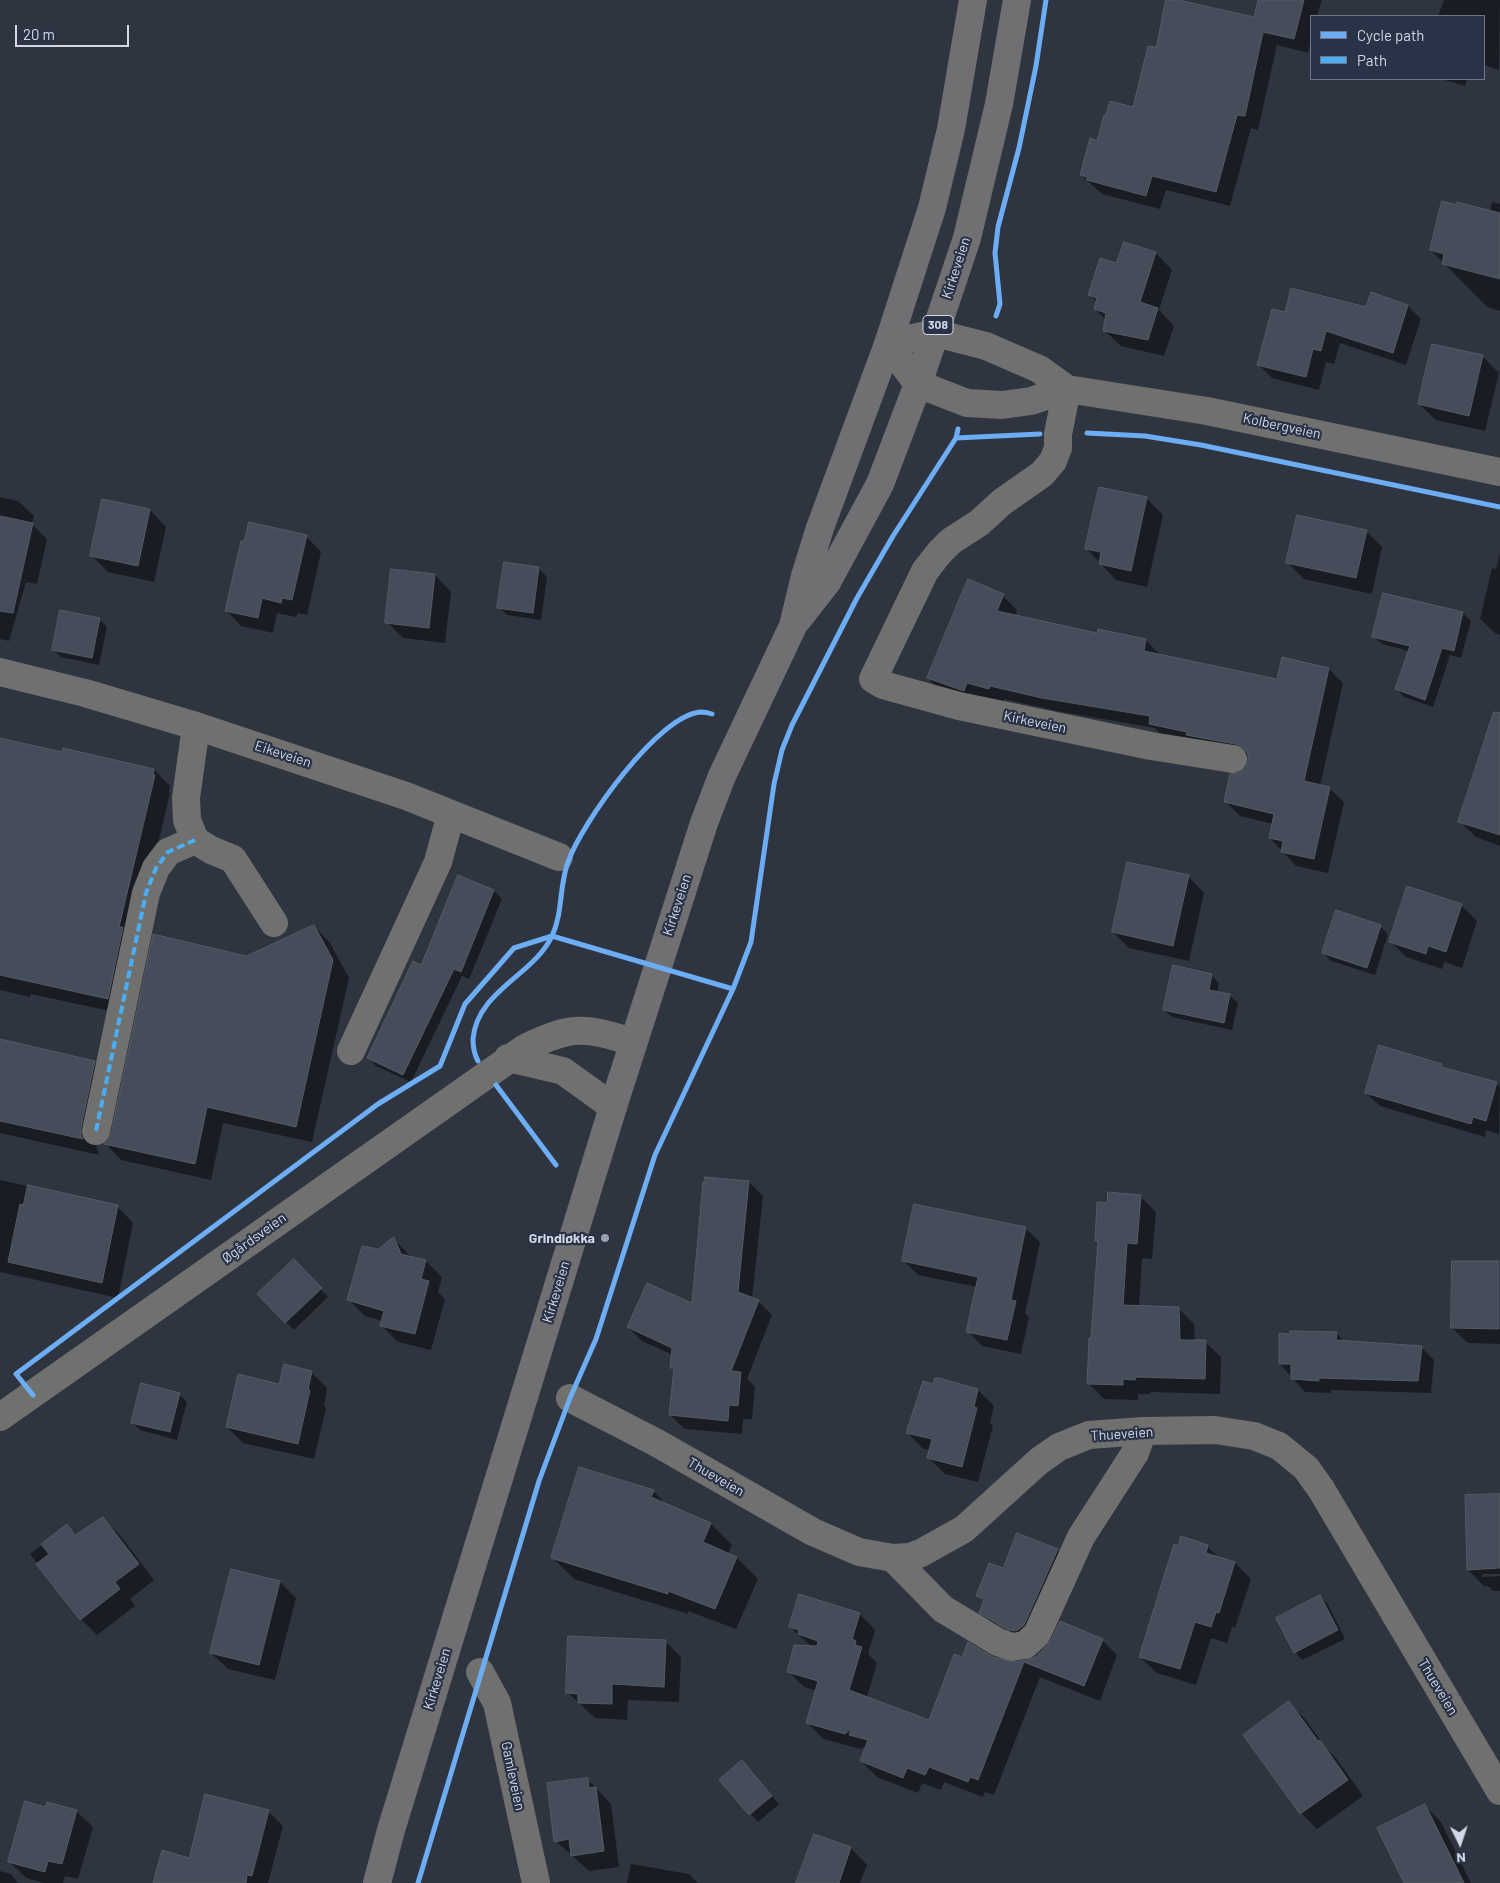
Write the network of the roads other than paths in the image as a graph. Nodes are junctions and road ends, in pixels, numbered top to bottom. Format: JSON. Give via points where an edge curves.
{"nodes":[{"id":1,"x":973,"y":0,"type":"edge"},
{"id":2,"x":1016,"y":0,"type":"edge"},
{"id":3,"x":935,"y":333,"type":"junction"},
{"id":4,"x":888,"y":344,"type":"junction"},
{"id":5,"x":918,"y":384,"type":"junction"},
{"id":6,"x":1067,"y":389,"type":"junction"},
{"id":7,"x":1499,"y":467,"type":"edge"},
{"id":8,"x":793,"y":626,"type":"junction"},
{"id":9,"x":0,"y":672,"type":"edge"},
{"id":10,"x":196,"y":726,"type":"junction"},
{"id":11,"x":1233,"y":759,"type":"dead end"},
{"id":12,"x":451,"y":814,"type":"junction"},
{"id":13,"x":195,"y":840,"type":"junction"},
{"id":14,"x":558,"y":857,"type":"dead end"},
{"id":15,"x":274,"y":923,"type":"dead end"},
{"id":16,"x":633,"y":1042,"type":"junction"},
{"id":17,"x":351,"y":1051,"type":"dead end"},
{"id":18,"x":508,"y":1058,"type":"junction"},
{"id":19,"x":613,"y":1107,"type":"junction"},
{"id":20,"x":96,"y":1131,"type":"dead end"},
{"id":21,"x":570,"y":1398,"type":"dead end"},
{"id":22,"x":0,"y":1417,"type":"edge"},
{"id":23,"x":1143,"y":1432,"type":"junction"},
{"id":24,"x":894,"y":1558,"type":"junction"},
{"id":25,"x":480,"y":1672,"type":"dead end"},
{"id":26,"x":1500,"y":1790,"type":"edge"},
{"id":27,"x":378,"y":1883,"type":"edge"},
{"id":28,"x":536,"y":1883,"type":"edge"}],
"edges":[{"from":1,"to":4,"type":"main road","name":"Kirkeveien","number":"308","via":[[951,129],[932,208]]},
{"from":2,"to":3,"type":"main road","name":"Kirkeveien","number":"308","via":[[999,104],[967,238]]},
{"from":3,"to":4,"type":"street","name":"Kolbergveien"},
{"from":3,"to":5,"type":"main road","name":"Kirkeveien","number":"308"},
{"from":3,"to":6,"type":"street","name":"Kolbergveien","via":[[986,346],[1038,369]]},
{"from":4,"to":5,"type":"street"},
{"from":4,"to":8,"type":"main road","name":"Kirkeveien","number":"308","via":[[820,528]]},
{"from":5,"to":6,"type":"street","name":"Kolbergveien","via":[[967,403],[1002,405],[1031,401]]},
{"from":5,"to":8,"type":"main road","name":"Kirkeveien","number":"308","via":[[880,484],[827,582]]},
{"from":6,"to":7,"type":"street","name":"Kolbergveien","via":[[1207,411]]},
{"from":6,"to":11,"type":"street","name":"Kirkeveien","via":[[1053,461],[1042,474],[951,541],[939,554],[925,572],[873,679],[883,685],[959,706],[1152,746]]},
{"from":8,"to":16,"type":"main road","name":"Kirkeveien","number":"308","via":[[722,776]]},
{"from":9,"to":10,"type":"street","name":"Eikeveien"},
{"from":10,"to":12,"type":"street","name":"Eikeveien"},
{"from":10,"to":13,"type":"street","via":[[186,798],[187,820]]},
{"from":12,"to":14,"type":"street","name":"Eikeveien"},
{"from":12,"to":17,"type":"street","via":[[438,862]]},
{"from":13,"to":15,"type":"street","via":[[233,858]]},
{"from":13,"to":20,"type":"street","via":[[168,852],[156,868],[146,893]]},
{"from":16,"to":18,"type":"street","name":"Øgårdsveien","via":[[577,1029],[551,1035]]},
{"from":16,"to":19,"type":"main road","name":"Kirkeveien","number":"308"},
{"from":18,"to":19,"type":"street","via":[[563,1071]]},
{"from":18,"to":22,"type":"street","name":"Øgårdsveien"},
{"from":19,"to":27,"type":"main road","name":"Kirkeveien","number":"308","via":[[391,1830]]},
{"from":21,"to":24,"type":"street","name":"Thueveien","via":[[657,1443],[813,1532],[859,1552]]},
{"from":23,"to":24,"type":"street","name":"Thueveien","via":[[1089,1435],[1059,1447],[964,1529],[921,1553]]},
{"from":23,"to":24,"type":"street","via":[[1135,1453],[1081,1537],[1037,1634],[1025,1645],[1012,1647],[998,1642],[943,1609]]},
{"from":23,"to":26,"type":"street","name":"Thueveien","via":[[1214,1430],[1254,1436],[1280,1446],[1306,1468]]},
{"from":25,"to":28,"type":"street","name":"Gamleveien","via":[[497,1703]]}]}
